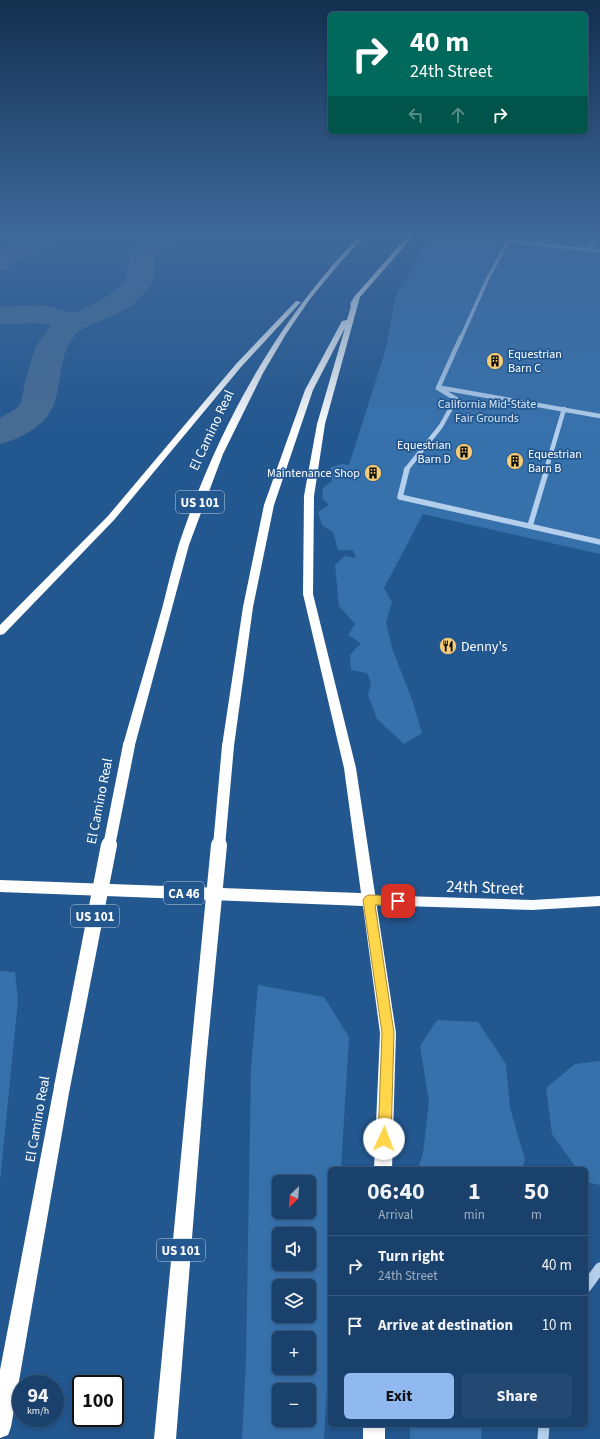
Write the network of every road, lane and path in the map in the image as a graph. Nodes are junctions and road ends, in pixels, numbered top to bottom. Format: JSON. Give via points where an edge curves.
{"nodes":[{"id":1,"x":301,"y":299,"type":"edge"},
{"id":2,"x":306,"y":299,"type":"edge"},
{"id":3,"x":356,"y":299,"type":"edge"},
{"id":4,"x":356,"y":299,"type":"edge"},
{"id":5,"x":478,"y":299,"type":"edge"},
{"id":6,"x":438,"y":388,"type":"junction"},
{"id":7,"x":564,"y":409,"type":"junction"},
{"id":8,"x":600,"y":416,"type":"edge"},
{"id":9,"x":530,"y":526,"type":"junction"},
{"id":10,"x":600,"y":542,"type":"edge"},
{"id":11,"x":0,"y":631,"type":"edge"},
{"id":12,"x":0,"y":886,"type":"edge"},
{"id":13,"x":368,"y":900,"type":"junction"},
{"id":14,"x":600,"y":901,"type":"edge"},
{"id":15,"x":383,"y":1167,"type":"edge"},
{"id":16,"x":600,"y":1268,"type":"edge"},
{"id":17,"x":588,"y":1284,"type":"edge"},
{"id":18,"x":0,"y":1427,"type":"edge"},
{"id":19,"x":374,"y":1427,"type":"edge"},
{"id":20,"x":544,"y":1427,"type":"edge"},
{"id":21,"x":165,"y":1439,"type":"edge"},
{"id":22,"x":374,"y":1439,"type":"edge"},
{"id":23,"x":543,"y":1439,"type":"edge"}],
"edges":[{"from":1,"to":11,"type":"highway","via":[[272,327],[198,413],[146,479],[75,556]]},
{"from":2,"to":18,"type":"highway","name":"El Camino Real","number":"US 101","bridge":true,"via":[[254,384],[219,450],[187,537],[129,746],[62,1087]]},
{"from":3,"to":21,"type":"highway","number":"US 101","bridge":true,"via":[[309,390],[269,505],[248,607],[228,746]]},
{"from":4,"to":13,"type":"highway","via":[[320,424],[309,496],[308,594],[350,768]]},
{"from":5,"to":6,"type":"street"},
{"from":6,"to":7,"type":"street"},
{"from":6,"to":9,"type":"street","via":[[456,399],[441,426],[405,472],[400,497]]},
{"from":7,"to":8,"type":"street"},
{"from":7,"to":9,"type":"street"},
{"from":9,"to":10,"type":"street"},
{"from":12,"to":13,"type":"highway","number":"CA 46"},
{"from":13,"to":14,"type":"main road","name":"24th Street","via":[[532,905]]},
{"from":13,"to":15,"type":"highway","via":[[388,1033]]},
{"from":16,"to":17,"type":"street"},
{"from":19,"to":22,"type":"highway"},
{"from":20,"to":23,"type":"street"}]}
